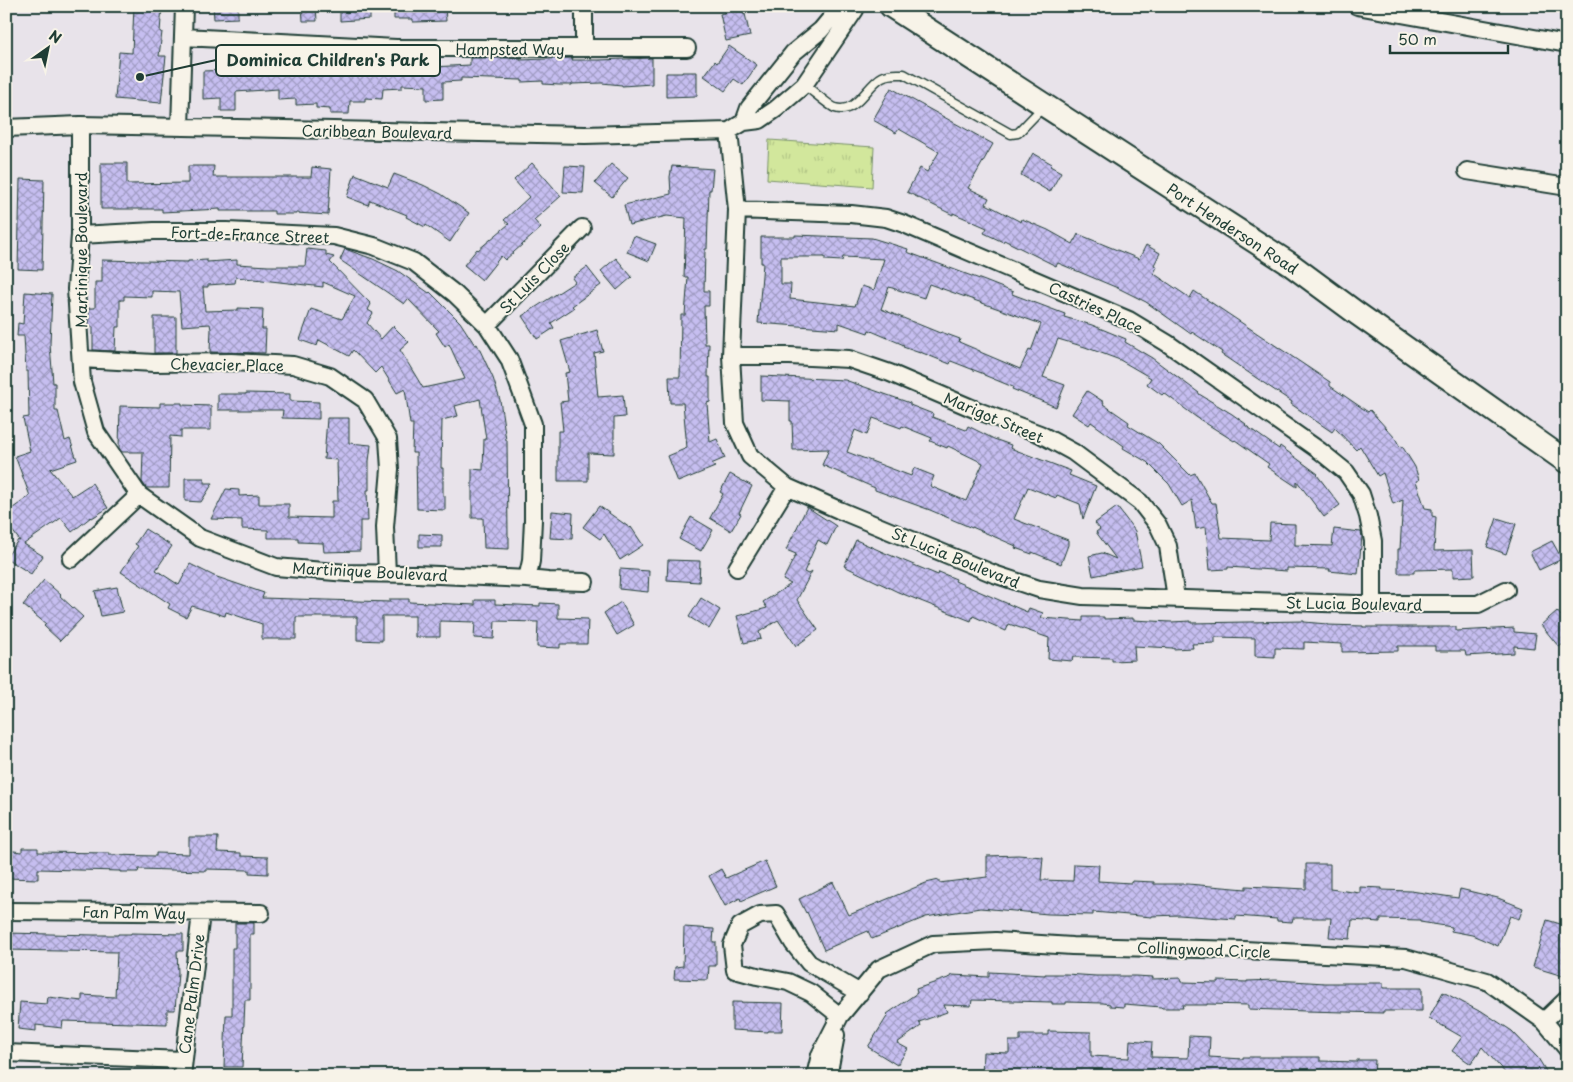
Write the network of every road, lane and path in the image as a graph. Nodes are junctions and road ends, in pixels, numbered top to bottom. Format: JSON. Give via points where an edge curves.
{"nodes":[{"id":1,"x":184,"y":6,"type":"edge"},
{"id":2,"x":584,"y":6,"type":"edge"},
{"id":3,"x":841,"y":6,"type":"edge"},
{"id":4,"x":855,"y":6,"type":"edge"},
{"id":5,"x":891,"y":6,"type":"edge"},
{"id":6,"x":1357,"y":6,"type":"edge"},
{"id":7,"x":183,"y":36,"type":"junction"},
{"id":8,"x":1567,"y":44,"type":"edge"},
{"id":9,"x":584,"y":48,"type":"junction"},
{"id":10,"x":687,"y":48,"type":"dead end"},
{"id":11,"x":804,"y":85,"type":"junction"},
{"id":12,"x":1044,"y":105,"type":"junction"},
{"id":13,"x":744,"y":122,"type":"junction"},
{"id":14,"x":80,"y":125,"type":"junction"},
{"id":15,"x":6,"y":128,"type":"edge"},
{"id":16,"x":180,"y":128,"type":"junction"},
{"id":17,"x":730,"y":131,"type":"junction"},
{"id":18,"x":1467,"y":171,"type":"dead end"},
{"id":19,"x":1567,"y":187,"type":"edge"},
{"id":20,"x":737,"y":210,"type":"junction"},
{"id":21,"x":582,"y":228,"type":"dead end"},
{"id":22,"x":80,"y":235,"type":"junction"},
{"id":23,"x":487,"y":325,"type":"junction"},
{"id":24,"x":731,"y":356,"type":"junction"},
{"id":25,"x":81,"y":360,"type":"junction"},
{"id":26,"x":1567,"y":462,"type":"edge"},
{"id":27,"x":787,"y":487,"type":"junction"},
{"id":28,"x":139,"y":495,"type":"junction"},
{"id":29,"x":71,"y":559,"type":"dead end"},
{"id":30,"x":738,"y":568,"type":"dead end"},
{"id":31,"x":387,"y":574,"type":"junction"},
{"id":32,"x":527,"y":579,"type":"junction"},
{"id":33,"x":585,"y":582,"type":"dead end"},
{"id":34,"x":1506,"y":590,"type":"dead end"},
{"id":35,"x":1176,"y":598,"type":"junction"},
{"id":36,"x":1373,"y":603,"type":"junction"},
{"id":37,"x":6,"y":911,"type":"edge"},
{"id":38,"x":201,"y":913,"type":"junction"},
{"id":39,"x":262,"y":913,"type":"dead end"},
{"id":40,"x":860,"y":993,"type":"junction"},
{"id":41,"x":1567,"y":999,"type":"edge"},
{"id":42,"x":840,"y":1016,"type":"junction"},
{"id":43,"x":1544,"y":1021,"type":"junction"},
{"id":44,"x":1563,"y":1038,"type":"edge"},
{"id":45,"x":6,"y":1053,"type":"edge"},
{"id":46,"x":183,"y":1068,"type":"edge"},
{"id":47,"x":815,"y":1076,"type":"edge"},
{"id":48,"x":830,"y":1076,"type":"edge"}],
"edges":[{"from":1,"to":7,"type":"street"},
{"from":2,"to":9,"type":"street"},
{"from":3,"to":13,"type":"street","via":[[821,30],[793,52],[749,108]]},
{"from":4,"to":11,"type":"street"},
{"from":5,"to":12,"type":"street","name":"Port Henderson Road"},
{"from":6,"to":8,"type":"street"},
{"from":7,"to":9,"type":"street","name":"Hampsted Way","via":[[396,48]]},
{"from":7,"to":16,"type":"street"},
{"from":9,"to":10,"type":"street","name":"Hampsted Way"},
{"from":11,"to":12,"type":"lane","via":[[835,108],[843,109],[853,105],[881,77],[904,74],[1011,134],[1018,133]]},
{"from":11,"to":13,"type":"street","via":[[760,120]]},
{"from":12,"to":26,"type":"street","name":"Port Henderson Road","via":[[1290,264]]},
{"from":13,"to":17,"type":"street"},
{"from":14,"to":15,"type":"street","name":"Caribbean Boulevard"},
{"from":14,"to":16,"type":"street","name":"Caribbean Boulevard"},
{"from":14,"to":22,"type":"street","name":"Martinique Boulevard"},
{"from":16,"to":17,"type":"street","name":"Caribbean Boulevard","via":[[585,135]]},
{"from":17,"to":20,"type":"street","name":"St Lucia Boulevard"},
{"from":18,"to":19,"type":"street"},
{"from":20,"to":24,"type":"street","name":"St Lucia Boulevard"},
{"from":20,"to":36,"type":"street","name":"Castries Place","via":[[886,218],[1129,320],[1167,343],[1346,472],[1361,494],[1368,516],[1373,541]]},
{"from":21,"to":23,"type":"street","name":"St Luis Close"},
{"from":22,"to":23,"type":"street","name":"Fort-de-France Street","via":[[227,231],[334,236],[374,246],[414,262],[455,294]]},
{"from":22,"to":25,"type":"street","name":"Martinique Boulevard","via":[[76,289]]},
{"from":23,"to":32,"type":"street","name":"Fort-de-France Street","via":[[509,359],[533,424],[533,520]]},
{"from":24,"to":27,"type":"street","name":"St Lucia Boulevard","via":[[735,423],[750,456]]},
{"from":24,"to":35,"type":"street","name":"Marigot Street","via":[[849,359],[1040,434],[1073,452],[1140,502],[1158,525],[1168,546]]},
{"from":25,"to":28,"type":"street","name":"Martinique Boulevard","via":[[82,382],[96,432]]},
{"from":25,"to":31,"type":"street","name":"Chevacier Place","via":[[293,365],[330,376],[364,400],[388,439]]},
{"from":27,"to":30,"type":"street"},
{"from":27,"to":35,"type":"street","name":"St Lucia Boulevard","via":[[994,574],[1039,589],[1083,596]]},
{"from":28,"to":29,"type":"street"},
{"from":28,"to":31,"type":"street","name":"Martinique Boulevard","via":[[200,538],[276,567]]},
{"from":31,"to":32,"type":"street","name":"Martinique Boulevard"},
{"from":32,"to":33,"type":"street","name":"Martinique Boulevard"},
{"from":34,"to":36,"type":"street","name":"St Lucia Boulevard","via":[[1478,604]]},
{"from":35,"to":36,"type":"street","name":"St Lucia Boulevard"},
{"from":37,"to":38,"type":"street","name":"Fan Palm Way"},
{"from":38,"to":39,"type":"street","name":"Fan Palm Way"},
{"from":38,"to":46,"type":"street","name":"Cane Palm Drive"},
{"from":40,"to":42,"type":"street","name":"Collingwood Circle"},
{"from":40,"to":42,"type":"street","via":[[809,963],[776,914],[760,915],[740,926],[732,945],[735,970],[788,982],[812,993]]},
{"from":40,"to":43,"type":"street","name":"Collingwood Circle","via":[[879,969],[933,944],[996,941],[1316,953],[1406,958],[1487,981]]},
{"from":41,"to":43,"type":"street"},
{"from":42,"to":47,"type":"street","name":"Collingwood Circle","via":[[820,1055]]},
{"from":42,"to":48,"type":"street","name":"Collingwood Circle"},
{"from":43,"to":44,"type":"street","name":"Collingwood Circle"},
{"from":45,"to":46,"type":"street"}]}
